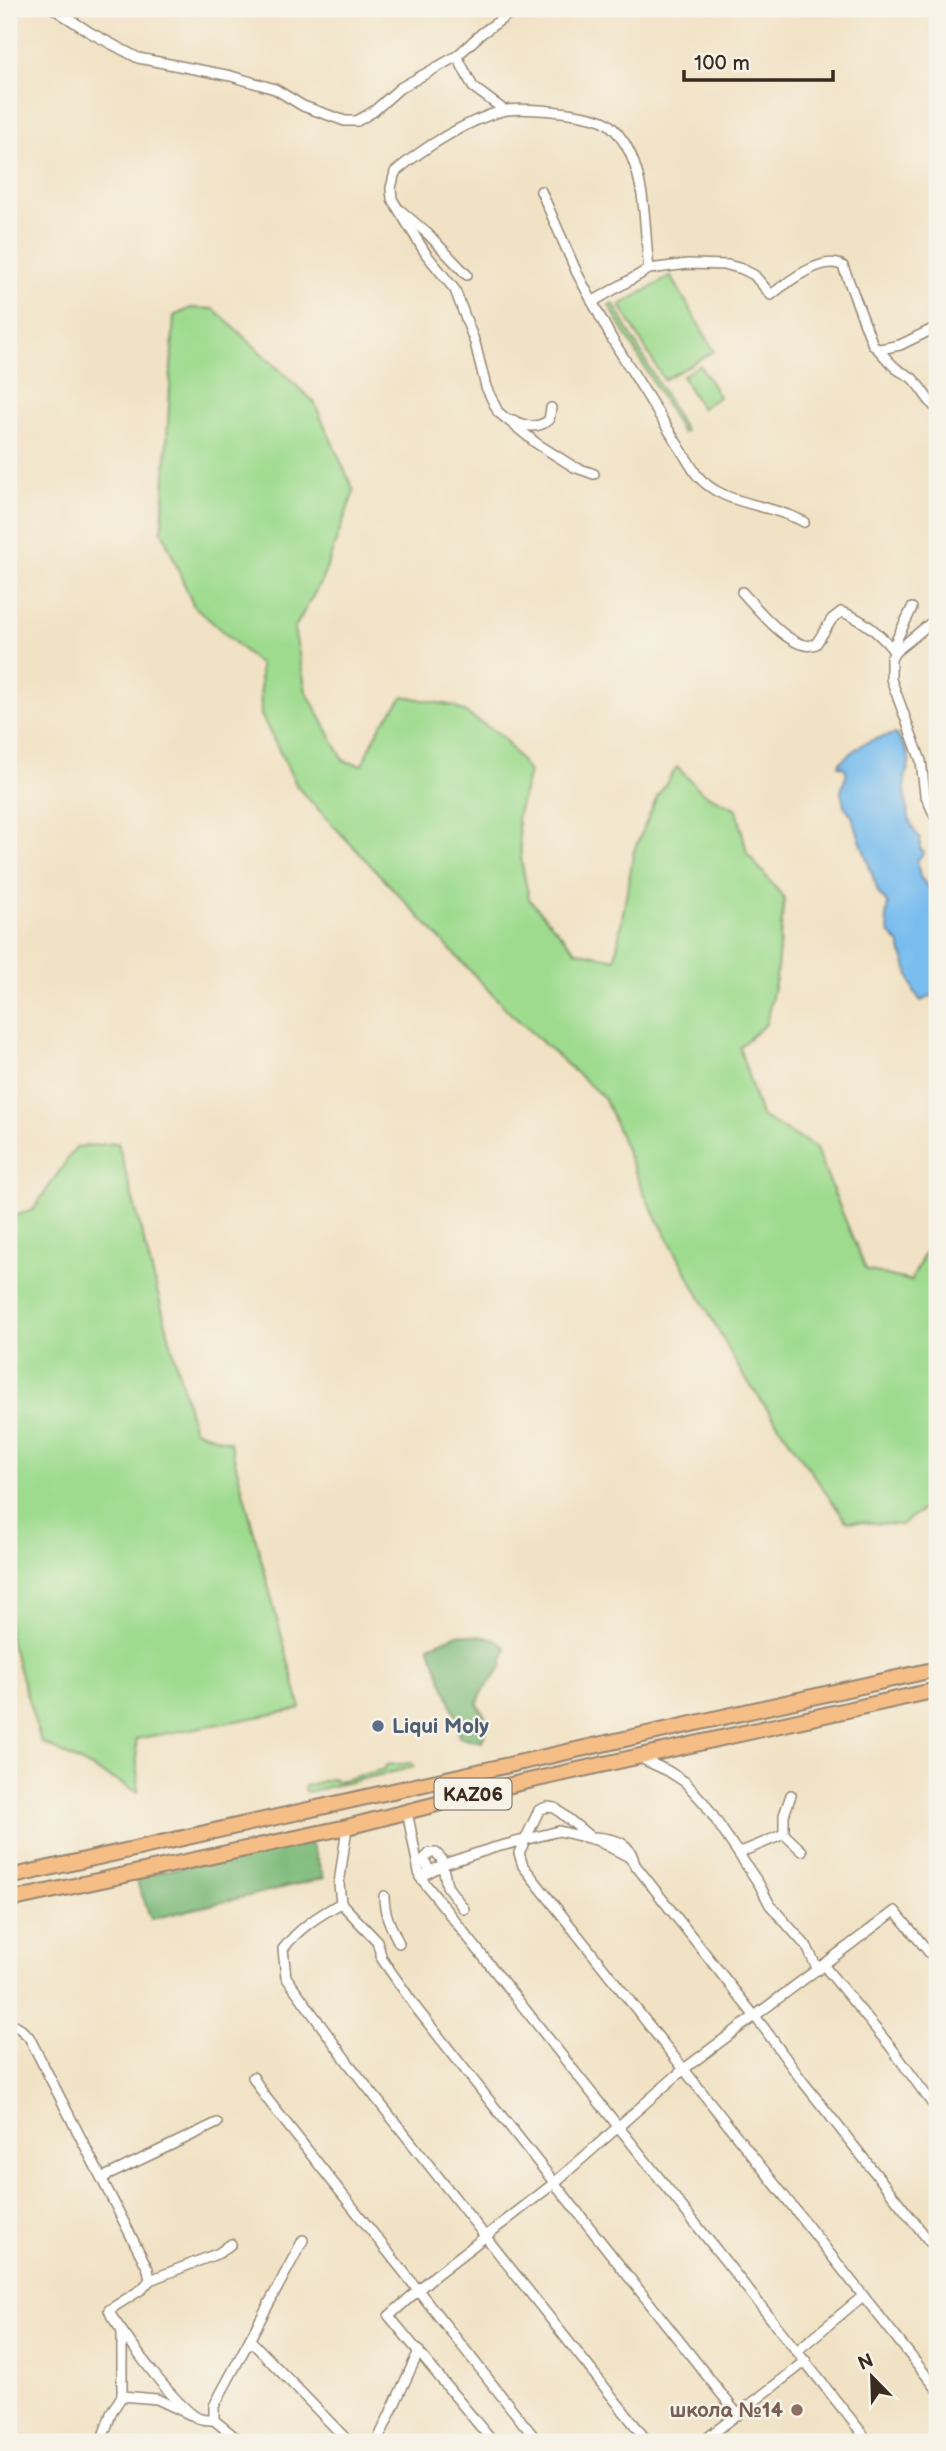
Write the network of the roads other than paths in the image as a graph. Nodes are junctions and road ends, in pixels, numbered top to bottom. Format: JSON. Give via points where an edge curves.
{"nodes":[{"id":1,"x":54,"y":9,"type":"edge"},
{"id":2,"x":516,"y":9,"type":"edge"},
{"id":3,"x":457,"y":56,"type":"junction"},
{"id":4,"x":504,"y":110,"type":"junction"},
{"id":5,"x":541,"y":191,"type":"dead end"},
{"id":6,"x":396,"y":206,"type":"junction"},
{"id":7,"x":649,"y":269,"type":"junction"},
{"id":8,"x":467,"y":275,"type":"dead end"},
{"id":9,"x":592,"y":302,"type":"junction"},
{"id":10,"x":937,"y":327,"type":"edge"},
{"id":11,"x":880,"y":349,"type":"junction"},
{"id":12,"x":551,"y":408,"type":"dead end"},
{"id":13,"x":937,"y":409,"type":"edge"},
{"id":14,"x":499,"y":413,"type":"junction"},
{"id":15,"x":594,"y":474,"type":"dead end"},
{"id":16,"x":804,"y":522,"type":"dead end"},
{"id":17,"x":742,"y":592,"type":"dead end"},
{"id":18,"x":912,"y":608,"type":"dead end"},
{"id":19,"x":937,"y":618,"type":"edge"},
{"id":20,"x":894,"y":650,"type":"junction"},
{"id":21,"x":937,"y":821,"type":"edge"},
{"id":22,"x":937,"y":1669,"type":"edge"},
{"id":23,"x":937,"y":1690,"type":"edge"},
{"id":24,"x":637,"y":1757,"type":"junction"},
{"id":25,"x":791,"y":1795,"type":"dead end"},
{"id":26,"x":407,"y":1811,"type":"junction"},
{"id":27,"x":347,"y":1827,"type":"junction"},
{"id":28,"x":784,"y":1834,"type":"junction"},
{"id":29,"x":593,"y":1839,"type":"junction"},
{"id":30,"x":523,"y":1840,"type":"junction"},
{"id":31,"x":802,"y":1851,"type":"dead end"},
{"id":32,"x":739,"y":1853,"type":"junction"},
{"id":33,"x":442,"y":1865,"type":"junction"},
{"id":34,"x":430,"y":1872,"type":"junction"},
{"id":35,"x":9,"y":1877,"type":"edge"},
{"id":36,"x":420,"y":1877,"type":"junction"},
{"id":37,"x":384,"y":1896,"type":"dead end"},
{"id":38,"x":9,"y":1900,"type":"edge"},
{"id":39,"x":341,"y":1903,"type":"junction"},
{"id":40,"x":464,"y":1909,"type":"dead end"},
{"id":41,"x":388,"y":1923,"type":"junction"},
{"id":42,"x":399,"y":1943,"type":"dead end"},
{"id":43,"x":383,"y":1959,"type":"junction"},
{"id":44,"x":937,"y":1962,"type":"edge"},
{"id":45,"x":821,"y":1968,"type":"junction"},
{"id":46,"x":755,"y":2016,"type":"junction"},
{"id":47,"x":9,"y":2023,"type":"edge"},
{"id":48,"x":684,"y":2069,"type":"junction"},
{"id":49,"x":254,"y":2077,"type":"dead end"},
{"id":50,"x":937,"y":2110,"type":"edge"},
{"id":51,"x":217,"y":2123,"type":"dead end"},
{"id":52,"x":620,"y":2127,"type":"junction"},
{"id":53,"x":102,"y":2178,"type":"junction"},
{"id":54,"x":553,"y":2183,"type":"junction"},
{"id":55,"x":485,"y":2236,"type":"junction"},
{"id":56,"x":303,"y":2240,"type":"dead end"},
{"id":57,"x":231,"y":2244,"type":"dead end"},
{"id":58,"x":937,"y":2251,"type":"edge"},
{"id":59,"x":150,"y":2280,"type":"junction"},
{"id":60,"x":418,"y":2290,"type":"junction"},
{"id":61,"x":863,"y":2296,"type":"junction"},
{"id":62,"x":122,"y":2332,"type":"junction"},
{"id":63,"x":250,"y":2340,"type":"junction"},
{"id":64,"x":798,"y":2350,"type":"junction"},
{"id":65,"x":419,"y":2351,"type":"junction"},
{"id":66,"x":806,"y":2361,"type":"junction"},
{"id":67,"x":937,"y":2389,"type":"edge"},
{"id":68,"x":122,"y":2396,"type":"junction"},
{"id":69,"x":738,"y":2415,"type":"junction"},
{"id":70,"x":193,"y":2416,"type":"junction"},
{"id":71,"x":214,"y":2420,"type":"junction"},
{"id":72,"x":101,"y":2442,"type":"edge"},
{"id":73,"x":241,"y":2442,"type":"edge"},
{"id":74,"x":349,"y":2442,"type":"edge"},
{"id":75,"x":377,"y":2442,"type":"edge"},
{"id":76,"x":493,"y":2442,"type":"edge"},
{"id":77,"x":538,"y":2442,"type":"edge"},
{"id":78,"x":648,"y":2442,"type":"edge"},
{"id":79,"x":702,"y":2442,"type":"edge"},
{"id":80,"x":869,"y":2442,"type":"edge"}],
"edges":[{"from":1,"to":3,"type":"street","via":[[138,58],[275,89],[303,106],[345,121],[357,121],[400,88]]},
{"from":2,"to":3,"type":"street"},
{"from":3,"to":4,"type":"street","via":[[473,87]]},
{"from":4,"to":6,"type":"street","via":[[438,141],[395,172],[391,188]]},
{"from":4,"to":7,"type":"street","via":[[585,115],[605,122],[619,136],[630,152],[642,191]]},
{"from":5,"to":9,"type":"street"},
{"from":6,"to":8,"type":"street"},
{"from":6,"to":14,"type":"street","via":[[455,290]]},
{"from":7,"to":9,"type":"street"},
{"from":7,"to":11,"type":"street","via":[[728,265],[754,275],[771,295],[817,265],[837,263],[843,266],[873,345]]},
{"from":9,"to":16,"type":"street","via":[[704,484],[713,492],[786,512]]},
{"from":10,"to":11,"type":"street"},
{"from":11,"to":13,"type":"street"},
{"from":12,"to":14,"type":"street","via":[[549,420],[531,427]]},
{"from":14,"to":15,"type":"street","via":[[544,449]]},
{"from":17,"to":20,"type":"street","via":[[795,643],[805,647],[816,644],[841,612],[867,625]]},
{"from":18,"to":20,"type":"street"},
{"from":19,"to":20,"type":"street"},
{"from":20,"to":21,"type":"street","via":[[891,678]]},
{"from":22,"to":35,"type":"highway","number":"KАZ06"},
{"from":23,"to":24,"type":"highway","number":"KАZ06"},
{"from":24,"to":26,"type":"highway","number":"KАZ06"},
{"from":24,"to":32,"type":"street","via":[[685,1782]]},
{"from":25,"to":28,"type":"street"},
{"from":26,"to":27,"type":"highway","number":"KАZ06"},
{"from":26,"to":36,"type":"street"},
{"from":27,"to":38,"type":"highway","number":"KАZ06"},
{"from":27,"to":39,"type":"street"},
{"from":28,"to":31,"type":"street"},
{"from":28,"to":32,"type":"street"},
{"from":29,"to":30,"type":"street","via":[[559,1831]]},
{"from":29,"to":30,"type":"street","via":[[555,1808],[547,1807],[539,1810]]},
{"from":29,"to":46,"type":"street","via":[[629,1857]]},
{"from":30,"to":33,"type":"street"},
{"from":30,"to":48,"type":"street","via":[[519,1853],[523,1866]]},
{"from":32,"to":45,"type":"street","via":[[770,1905]]},
{"from":33,"to":34,"type":"street"},
{"from":33,"to":34,"type":"street","via":[[441,1858],[430,1853],[424,1859]]},
{"from":33,"to":40,"type":"street","via":[[447,1886]]},
{"from":34,"to":36,"type":"street"},
{"from":36,"to":52,"type":"street"},
{"from":37,"to":41,"type":"street"},
{"from":39,"to":43,"type":"street","via":[[377,1941]]},
{"from":39,"to":55,"type":"street","via":[[288,1942],[283,1949],[286,1977]]},
{"from":41,"to":42,"type":"street"},
{"from":41,"to":43,"type":"street"},
{"from":43,"to":54,"type":"street"},
{"from":44,"to":45,"type":"street","via":[[895,1912]]},
{"from":45,"to":46,"type":"street"},
{"from":45,"to":50,"type":"street","via":[[890,2046]]},
{"from":46,"to":48,"type":"street"},
{"from":46,"to":58,"type":"street"},
{"from":47,"to":53,"type":"street","via":[[29,2037]]},
{"from":48,"to":52,"type":"street"},
{"from":48,"to":61,"type":"street"},
{"from":49,"to":60,"type":"street"},
{"from":51,"to":53,"type":"street"},
{"from":52,"to":54,"type":"street"},
{"from":52,"to":64,"type":"street"},
{"from":53,"to":59,"type":"street"},
{"from":54,"to":55,"type":"street"},
{"from":54,"to":69,"type":"street"},
{"from":55,"to":60,"type":"street"},
{"from":55,"to":78,"type":"street"},
{"from":56,"to":63,"type":"street"},
{"from":57,"to":59,"type":"street"},
{"from":59,"to":62,"type":"street","via":[[109,2310]]},
{"from":60,"to":65,"type":"street","via":[[389,2316]]},
{"from":60,"to":77,"type":"street"},
{"from":61,"to":64,"type":"street"},
{"from":61,"to":67,"type":"street"},
{"from":62,"to":68,"type":"street"},
{"from":62,"to":70,"type":"street"},
{"from":63,"to":71,"type":"street","via":[[215,2406]]},
{"from":63,"to":74,"type":"street"},
{"from":64,"to":66,"type":"street"},
{"from":65,"to":75,"type":"street"},
{"from":65,"to":76,"type":"street"},
{"from":66,"to":69,"type":"street"},
{"from":66,"to":80,"type":"street"},
{"from":68,"to":70,"type":"street","via":[[157,2399]]},
{"from":68,"to":72,"type":"street"},
{"from":69,"to":79,"type":"street"},
{"from":70,"to":71,"type":"street"},
{"from":71,"to":73,"type":"street"}]}
